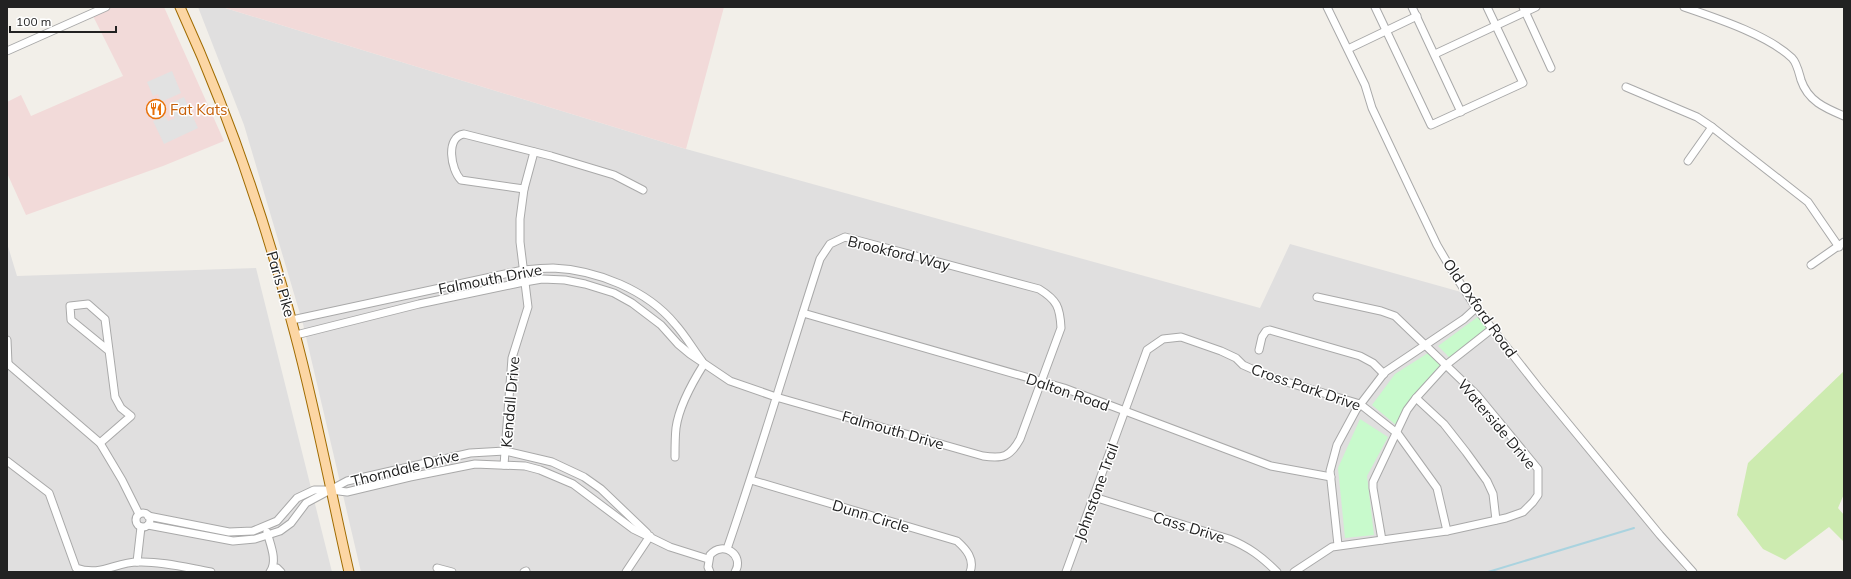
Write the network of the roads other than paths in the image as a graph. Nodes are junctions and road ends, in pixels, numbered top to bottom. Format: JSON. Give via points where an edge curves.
{"nodes":[{"id":1,"x":106,"y":7,"type":"edge"},
{"id":2,"x":180,"y":7,"type":"edge"},
{"id":3,"x":1327,"y":7,"type":"edge"},
{"id":4,"x":1375,"y":7,"type":"edge"},
{"id":5,"x":1412,"y":7,"type":"edge"},
{"id":6,"x":1487,"y":7,"type":"edge"},
{"id":7,"x":1536,"y":7,"type":"edge"},
{"id":8,"x":1684,"y":7,"type":"edge"},
{"id":9,"x":1524,"y":9,"type":"edge"},
{"id":10,"x":1417,"y":16,"type":"junction"},
{"id":11,"x":1496,"y":26,"type":"junction"},
{"id":12,"x":1386,"y":31,"type":"junction"},
{"id":13,"x":1348,"y":49,"type":"junction"},
{"id":14,"x":7,"y":51,"type":"edge"},
{"id":15,"x":1435,"y":54,"type":"junction"},
{"id":16,"x":1551,"y":68,"type":"dead end"},
{"id":17,"x":1626,"y":87,"type":"dead end"},
{"id":18,"x":1461,"y":112,"type":"junction"},
{"id":19,"x":1844,"y":116,"type":"edge"},
{"id":20,"x":1712,"y":127,"type":"junction"},
{"id":21,"x":534,"y":152,"type":"junction"},
{"id":22,"x":1688,"y":162,"type":"dead end"},
{"id":23,"x":524,"y":189,"type":"junction"},
{"id":24,"x":643,"y":190,"type":"dead end"},
{"id":25,"x":1842,"y":244,"type":"edge"},
{"id":26,"x":1811,"y":265,"type":"dead end"},
{"id":27,"x":523,"y":270,"type":"junction"},
{"id":28,"x":526,"y":282,"type":"junction"},
{"id":29,"x":1317,"y":296,"type":"dead end"},
{"id":30,"x":1476,"y":308,"type":"junction"},
{"id":31,"x":803,"y":312,"type":"junction"},
{"id":32,"x":292,"y":320,"type":"junction"},
{"id":33,"x":1493,"y":328,"type":"junction"},
{"id":34,"x":296,"y":335,"type":"junction"},
{"id":35,"x":7,"y":340,"type":"edge"},
{"id":36,"x":1426,"y":345,"type":"junction"},
{"id":37,"x":1259,"y":350,"type":"dead end"},
{"id":38,"x":109,"y":351,"type":"junction"},
{"id":39,"x":8,"y":364,"type":"edge"},
{"id":40,"x":704,"y":364,"type":"junction"},
{"id":41,"x":1446,"y":365,"type":"junction"},
{"id":42,"x":1384,"y":374,"type":"junction"},
{"id":43,"x":1042,"y":382,"type":"junction"},
{"id":44,"x":776,"y":397,"type":"junction"},
{"id":45,"x":1416,"y":398,"type":"junction"},
{"id":46,"x":1360,"y":404,"type":"junction"},
{"id":47,"x":1125,"y":411,"type":"junction"},
{"id":48,"x":1396,"y":433,"type":"junction"},
{"id":49,"x":100,"y":443,"type":"junction"},
{"id":50,"x":505,"y":450,"type":"junction"},
{"id":51,"x":675,"y":457,"type":"dead end"},
{"id":52,"x":7,"y":461,"type":"edge"},
{"id":53,"x":504,"y":465,"type":"junction"},
{"id":54,"x":584,"y":477,"type":"junction"},
{"id":55,"x":1331,"y":477,"type":"junction"},
{"id":56,"x":751,"y":480,"type":"junction"},
{"id":57,"x":578,"y":488,"type":"junction"},
{"id":58,"x":331,"y":490,"type":"junction"},
{"id":59,"x":1094,"y":497,"type":"junction"},
{"id":60,"x":140,"y":514,"type":"junction"},
{"id":61,"x":148,"y":516,"type":"junction"},
{"id":62,"x":1496,"y":520,"type":"junction"},
{"id":63,"x":145,"y":526,"type":"junction"},
{"id":64,"x":265,"y":526,"type":"junction"},
{"id":65,"x":1447,"y":530,"type":"junction"},
{"id":66,"x":268,"y":536,"type":"junction"},
{"id":67,"x":650,"y":536,"type":"junction"},
{"id":68,"x":1382,"y":540,"type":"junction"},
{"id":69,"x":1338,"y":545,"type":"junction"},
{"id":70,"x":727,"y":549,"type":"junction"},
{"id":71,"x":708,"y":559,"type":"junction"},
{"id":72,"x":137,"y":562,"type":"junction"},
{"id":73,"x":437,"y":568,"type":"dead end"},
{"id":74,"x":271,"y":570,"type":"edge"},
{"id":75,"x":736,"y":571,"type":"edge"},
{"id":76,"x":211,"y":572,"type":"edge"},
{"id":77,"x":281,"y":572,"type":"edge"},
{"id":78,"x":349,"y":572,"type":"edge"},
{"id":79,"x":452,"y":572,"type":"edge"},
{"id":80,"x":626,"y":572,"type":"edge"},
{"id":81,"x":710,"y":572,"type":"edge"},
{"id":82,"x":745,"y":572,"type":"edge"},
{"id":83,"x":970,"y":572,"type":"edge"},
{"id":84,"x":1066,"y":572,"type":"edge"},
{"id":85,"x":1277,"y":572,"type":"edge"},
{"id":86,"x":1294,"y":572,"type":"edge"},
{"id":87,"x":1693,"y":572,"type":"edge"}],
"edges":[{"from":1,"to":14,"type":"street"},
{"from":2,"to":32,"type":"main road","name":"Paris Pike","via":[[236,144],[265,227]]},
{"from":3,"to":13,"type":"street","name":"Old Oxford Road"},
{"from":4,"to":12,"type":"street"},
{"from":5,"to":10,"type":"street"},
{"from":6,"to":11,"type":"street"},
{"from":7,"to":9,"type":"street"},
{"from":8,"to":19,"type":"street","via":[[1780,48],[1793,60],[1811,98],[1821,106]]},
{"from":9,"to":11,"type":"street"},
{"from":9,"to":16,"type":"street"},
{"from":10,"to":12,"type":"street"},
{"from":10,"to":15,"type":"street"},
{"from":11,"to":15,"type":"street"},
{"from":11,"to":18,"type":"street","via":[[1523,83]]},
{"from":12,"to":13,"type":"street"},
{"from":12,"to":18,"type":"street","via":[[1431,125]]},
{"from":13,"to":30,"type":"street","name":"Old Oxford Road","via":[[1372,108],[1431,233],[1443,257]]},
{"from":15,"to":18,"type":"street"},
{"from":17,"to":20,"type":"street","via":[[1697,117]]},
{"from":20,"to":22,"type":"street"},
{"from":20,"to":25,"type":"street","via":[[1808,202]]},
{"from":21,"to":23,"type":"street","name":"Kendall Drive"},
{"from":21,"to":23,"type":"street","via":[[464,134],[458,135],[453,142],[454,169],[461,180]]},
{"from":21,"to":24,"type":"street","via":[[614,175]]},
{"from":23,"to":27,"type":"street","name":"Kendall Drive","via":[[520,218]]},
{"from":25,"to":26,"type":"street"},
{"from":27,"to":28,"type":"street","name":"Kendall Drive"},
{"from":27,"to":32,"type":"street","name":"Falmouth Drive"},
{"from":27,"to":40,"type":"street","name":"Falmouth Drive","via":[[552,268],[576,271],[609,280],[635,292],[654,304],[674,323]]},
{"from":28,"to":34,"type":"street","name":"Falmouth Drive","via":[[419,304]]},
{"from":28,"to":40,"type":"street","name":"Falmouth Drive","via":[[542,279],[565,280],[614,293],[651,317],[678,344]]},
{"from":28,"to":50,"type":"street","name":"Kendall Drive","via":[[528,307],[512,358]]},
{"from":29,"to":36,"type":"street","name":"Waterside Drive","via":[[1394,316]]},
{"from":30,"to":33,"type":"street","name":"Old Oxford Road"},
{"from":30,"to":36,"type":"street"},
{"from":31,"to":43,"type":"street","name":"Dalton Road"},
{"from":31,"to":43,"type":"street","name":"Brookford Way","via":[[820,259],[830,244],[845,237],[1039,289],[1056,302],[1061,328]]},
{"from":31,"to":44,"type":"street","name":"Brookford Way"},
{"from":32,"to":34,"type":"main road","name":"Paris Pike"},
{"from":33,"to":41,"type":"street"},
{"from":33,"to":87,"type":"street","name":"Old Oxford Road","via":[[1538,387]]},
{"from":34,"to":58,"type":"main road","name":"Paris Pike"},
{"from":35,"to":39,"type":"street"},
{"from":36,"to":41,"type":"street","name":"Waterside Drive"},
{"from":36,"to":42,"type":"street"},
{"from":37,"to":42,"type":"street","via":[[1262,337],[1270,330],[1360,356],[1373,363]]},
{"from":38,"to":38,"type":"street","via":[[106,319],[88,304],[70,306],[71,320]]},
{"from":38,"to":49,"type":"street","via":[[115,397],[121,408],[131,416]]},
{"from":39,"to":49,"type":"street"},
{"from":40,"to":44,"type":"street","name":"Falmouth Drive","via":[[730,381]]},
{"from":40,"to":51,"type":"street","via":[[694,380],[676,427]]},
{"from":41,"to":45,"type":"street"},
{"from":41,"to":62,"type":"street","name":"Waterside Drive","via":[[1477,395],[1538,470],[1538,495],[1533,502],[1523,512]]},
{"from":42,"to":46,"type":"street"},
{"from":43,"to":44,"type":"street","name":"Falmouth Drive","via":[[1013,452],[999,458],[983,456]]},
{"from":43,"to":47,"type":"street","name":"Dalton Road"},
{"from":44,"to":56,"type":"street","name":"Brookford Way"},
{"from":45,"to":48,"type":"street"},
{"from":45,"to":62,"type":"street","via":[[1444,424],[1487,481],[1494,494]]},
{"from":46,"to":47,"type":"street","name":"Cross Park Drive","via":[[1265,375],[1221,351],[1181,337],[1163,339],[1147,350]]},
{"from":46,"to":48,"type":"street","name":"Cross Park Drive"},
{"from":46,"to":55,"type":"street","via":[[1337,445],[1332,459]]},
{"from":47,"to":55,"type":"street","name":"Dalton Road","via":[[1271,466]]},
{"from":47,"to":59,"type":"street","name":"Johnstone Trail"},
{"from":48,"to":65,"type":"street","name":"Cross Park Drive","via":[[1438,488]]},
{"from":48,"to":68,"type":"street","via":[[1373,482]]},
{"from":49,"to":60,"type":"street"},
{"from":50,"to":53,"type":"street","name":"Kendall Drive"},
{"from":50,"to":54,"type":"street","name":"Thorndale Drive","via":[[552,462]]},
{"from":50,"to":58,"type":"street","name":"Thorndale Drive","via":[[470,453],[439,460],[346,482]]},
{"from":52,"to":72,"type":"street","via":[[50,493],[76,568],[99,571]]},
{"from":53,"to":57,"type":"street","name":"Thorndale Drive","via":[[540,470]]},
{"from":53,"to":58,"type":"street","name":"Thorndale Drive","via":[[475,464],[347,492]]},
{"from":54,"to":57,"type":"street"},
{"from":54,"to":67,"type":"street","name":"Thorndale Drive","via":[[601,489]]},
{"from":55,"to":69,"type":"street"},
{"from":56,"to":70,"type":"street","name":"Brookford Way"},
{"from":56,"to":83,"type":"street","name":"Dunn Circle","via":[[957,541],[970,555]]},
{"from":57,"to":67,"type":"street","name":"Thorndale Drive","via":[[619,519]]},
{"from":58,"to":64,"type":"street","via":[[314,490],[297,498],[277,521]]},
{"from":58,"to":66,"type":"street","via":[[306,503],[291,523]]},
{"from":58,"to":78,"type":"main road","name":"Paris Pike"},
{"from":59,"to":84,"type":"street","name":"Johnstone Trail"},
{"from":59,"to":85,"type":"street","name":"Cass Drive","via":[[1229,539],[1261,556]]},
{"from":60,"to":61,"type":"street"},
{"from":60,"to":63,"type":"street","via":[[136,522]]},
{"from":61,"to":63,"type":"street","via":[[150,520]]},
{"from":61,"to":64,"type":"street","via":[[229,532],[253,531]]},
{"from":62,"to":65,"type":"street","name":"Waterside Drive"},
{"from":63,"to":66,"type":"street","via":[[233,541]]},
{"from":63,"to":72,"type":"street"},
{"from":64,"to":66,"type":"street"},
{"from":65,"to":68,"type":"street","name":"Waterside Drive"},
{"from":66,"to":74,"type":"street","via":[[272,553]]},
{"from":67,"to":71,"type":"street","name":"Thorndale Drive","via":[[670,547]]},
{"from":67,"to":80,"type":"street"},
{"from":68,"to":69,"type":"street","name":"Waterside Drive"},
{"from":69,"to":86,"type":"street","name":"Waterside Drive","via":[[1324,551]]},
{"from":70,"to":71,"type":"street","via":[[713,551]]},
{"from":70,"to":75,"type":"street","via":[[734,553],[738,561]]},
{"from":71,"to":81,"type":"street"},
{"from":72,"to":76,"type":"street","via":[[163,563]]},
{"from":73,"to":79,"type":"street"},
{"from":74,"to":77,"type":"street","via":[[277,568]]},
{"from":75,"to":82,"type":"street"}]}
